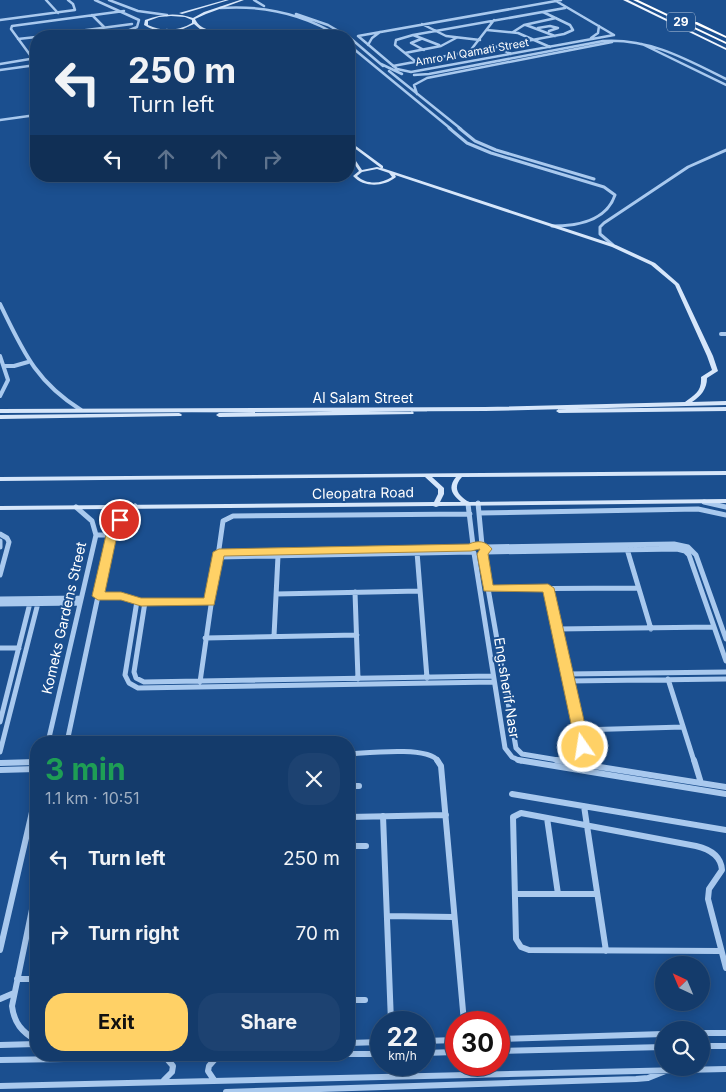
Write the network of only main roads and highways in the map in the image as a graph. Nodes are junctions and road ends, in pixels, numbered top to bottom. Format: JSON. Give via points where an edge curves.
{"nodes":[{"id":1,"x":228,"y":0,"type":"edge"},
{"id":2,"x":243,"y":0,"type":"edge"},
{"id":3,"x":625,"y":0,"type":"edge"},
{"id":4,"x":635,"y":0,"type":"edge"},
{"id":5,"x":646,"y":0,"type":"edge"},
{"id":6,"x":201,"y":9,"type":"junction"},
{"id":7,"x":210,"y":11,"type":"junction"},
{"id":8,"x":169,"y":15,"type":"road end"},
{"id":9,"x":205,"y":30,"type":"edge"},
{"id":10,"x":726,"y":37,"type":"edge"},
{"id":11,"x":726,"y":43,"type":"edge"},
{"id":12,"x":726,"y":49,"type":"edge"},
{"id":13,"x":355,"y":147,"type":"edge"},
{"id":14,"x":366,"y":157,"type":"junction"},
{"id":15,"x":355,"y":159,"type":"edge"},
{"id":16,"x":355,"y":161,"type":"edge"},
{"id":17,"x":361,"y":171,"type":"junction"},
{"id":18,"x":390,"y":172,"type":"junction"},
{"id":19,"x":726,"y":403,"type":"edge"},
{"id":20,"x":686,"y":404,"type":"junction"},
{"id":21,"x":726,"y":409,"type":"edge"},
{"id":22,"x":0,"y":412,"type":"edge"},
{"id":23,"x":195,"y":413,"type":"junction"},
{"id":24,"x":0,"y":417,"type":"edge"},
{"id":25,"x":726,"y":473,"type":"edge"},
{"id":26,"x":427,"y":476,"type":"junction"},
{"id":27,"x":460,"y":476,"type":"junction"},
{"id":28,"x":0,"y":479,"type":"edge"},
{"id":29,"x":726,"y":501,"type":"edge"},
{"id":30,"x":468,"y":504,"type":"junction"},
{"id":31,"x":436,"y":505,"type":"junction"},
{"id":32,"x":0,"y":508,"type":"edge"}],
"edges":[{"from":1,"to":6,"type":"main road"},
{"from":2,"to":7,"type":"main road"},
{"from":3,"to":12,"type":"main road"},
{"from":4,"to":11,"type":"highway","number":"29"},
{"from":5,"to":10,"type":"highway","number":"29"},
{"from":6,"to":7,"type":"main road"},
{"from":6,"to":8,"type":"main road"},
{"from":7,"to":9,"type":"main road","via":[[194,21]]},
{"from":13,"to":14,"type":"main road"},
{"from":14,"to":15,"type":"main road"},
{"from":14,"to":18,"type":"main road"},
{"from":16,"to":17,"type":"main road"},
{"from":17,"to":18,"type":"main road","via":[[371,168]]},
{"from":17,"to":18,"type":"main road","via":[[356,178],[374,184],[392,180],[394,177]]},
{"from":18,"to":20,"type":"main road","via":[[614,246],[650,262],[672,278],[680,288],[714,371],[704,377],[705,384],[700,394]]},
{"from":19,"to":20,"type":"main road","name":"Al Salam Street"},
{"from":20,"to":23,"type":"main road","name":"Al Salam Street"},
{"from":21,"to":23,"type":"main road","name":"Al Salam Street","via":[[346,415]]},
{"from":22,"to":23,"type":"main road","name":"Al Salam Street"},
{"from":23,"to":24,"type":"main road","name":"Al Salam Street"},
{"from":25,"to":27,"type":"main road","name":"Cleopatra Road"},
{"from":26,"to":27,"type":"main road","name":"Cleopatra Road"},
{"from":26,"to":28,"type":"main road","name":"Cleopatra Road"},
{"from":26,"to":31,"type":"main road","via":[[441,488],[442,494]]},
{"from":27,"to":30,"type":"main road","via":[[454,483],[454,490],[458,498]]},
{"from":29,"to":30,"type":"main road","name":"Cleopatra Road"},
{"from":30,"to":31,"type":"main road","name":"Cleopatra Road"},
{"from":31,"to":32,"type":"main road","name":"Cleopatra Road"}]}
